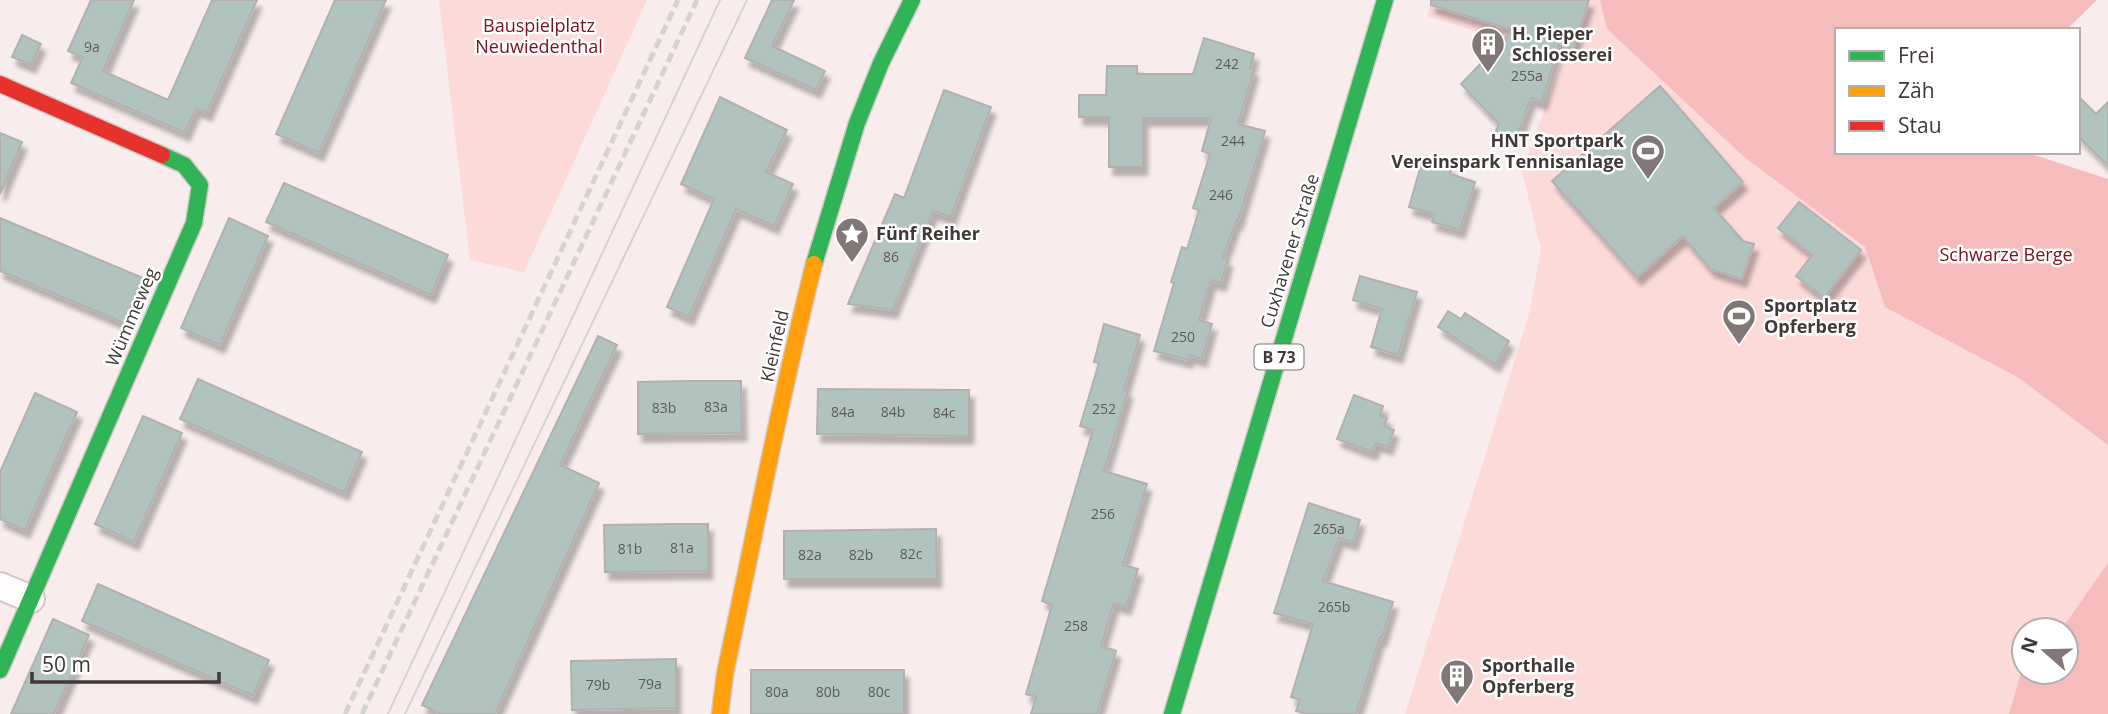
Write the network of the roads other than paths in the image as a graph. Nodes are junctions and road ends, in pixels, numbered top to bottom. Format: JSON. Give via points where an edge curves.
{"nodes":[{"id":1,"x":912,"y":0,"type":"edge"},
{"id":2,"x":1385,"y":0,"type":"edge"},
{"id":3,"x":0,"y":84,"type":"edge"},
{"id":4,"x":0,"y":586,"type":"edge"},
{"id":5,"x":31,"y":599,"type":"junction"},
{"id":6,"x":0,"y":670,"type":"edge"},
{"id":7,"x":720,"y":714,"type":"edge"},
{"id":8,"x":1172,"y":714,"type":"edge"}],
"edges":[{"from":1,"to":7,"type":"street","name":"Kleinfeld","via":[[857,123],[821,237],[788,369]]},
{"from":2,"to":8,"type":"street","name":"Cuxhavener Straße","number":"B 73"},
{"from":3,"to":5,"type":"street","name":"Wümmeweg","via":[[184,166],[200,186],[194,223]]},
{"from":4,"to":5,"type":"street"},
{"from":5,"to":6,"type":"street","name":"Wümmeweg"}]}
